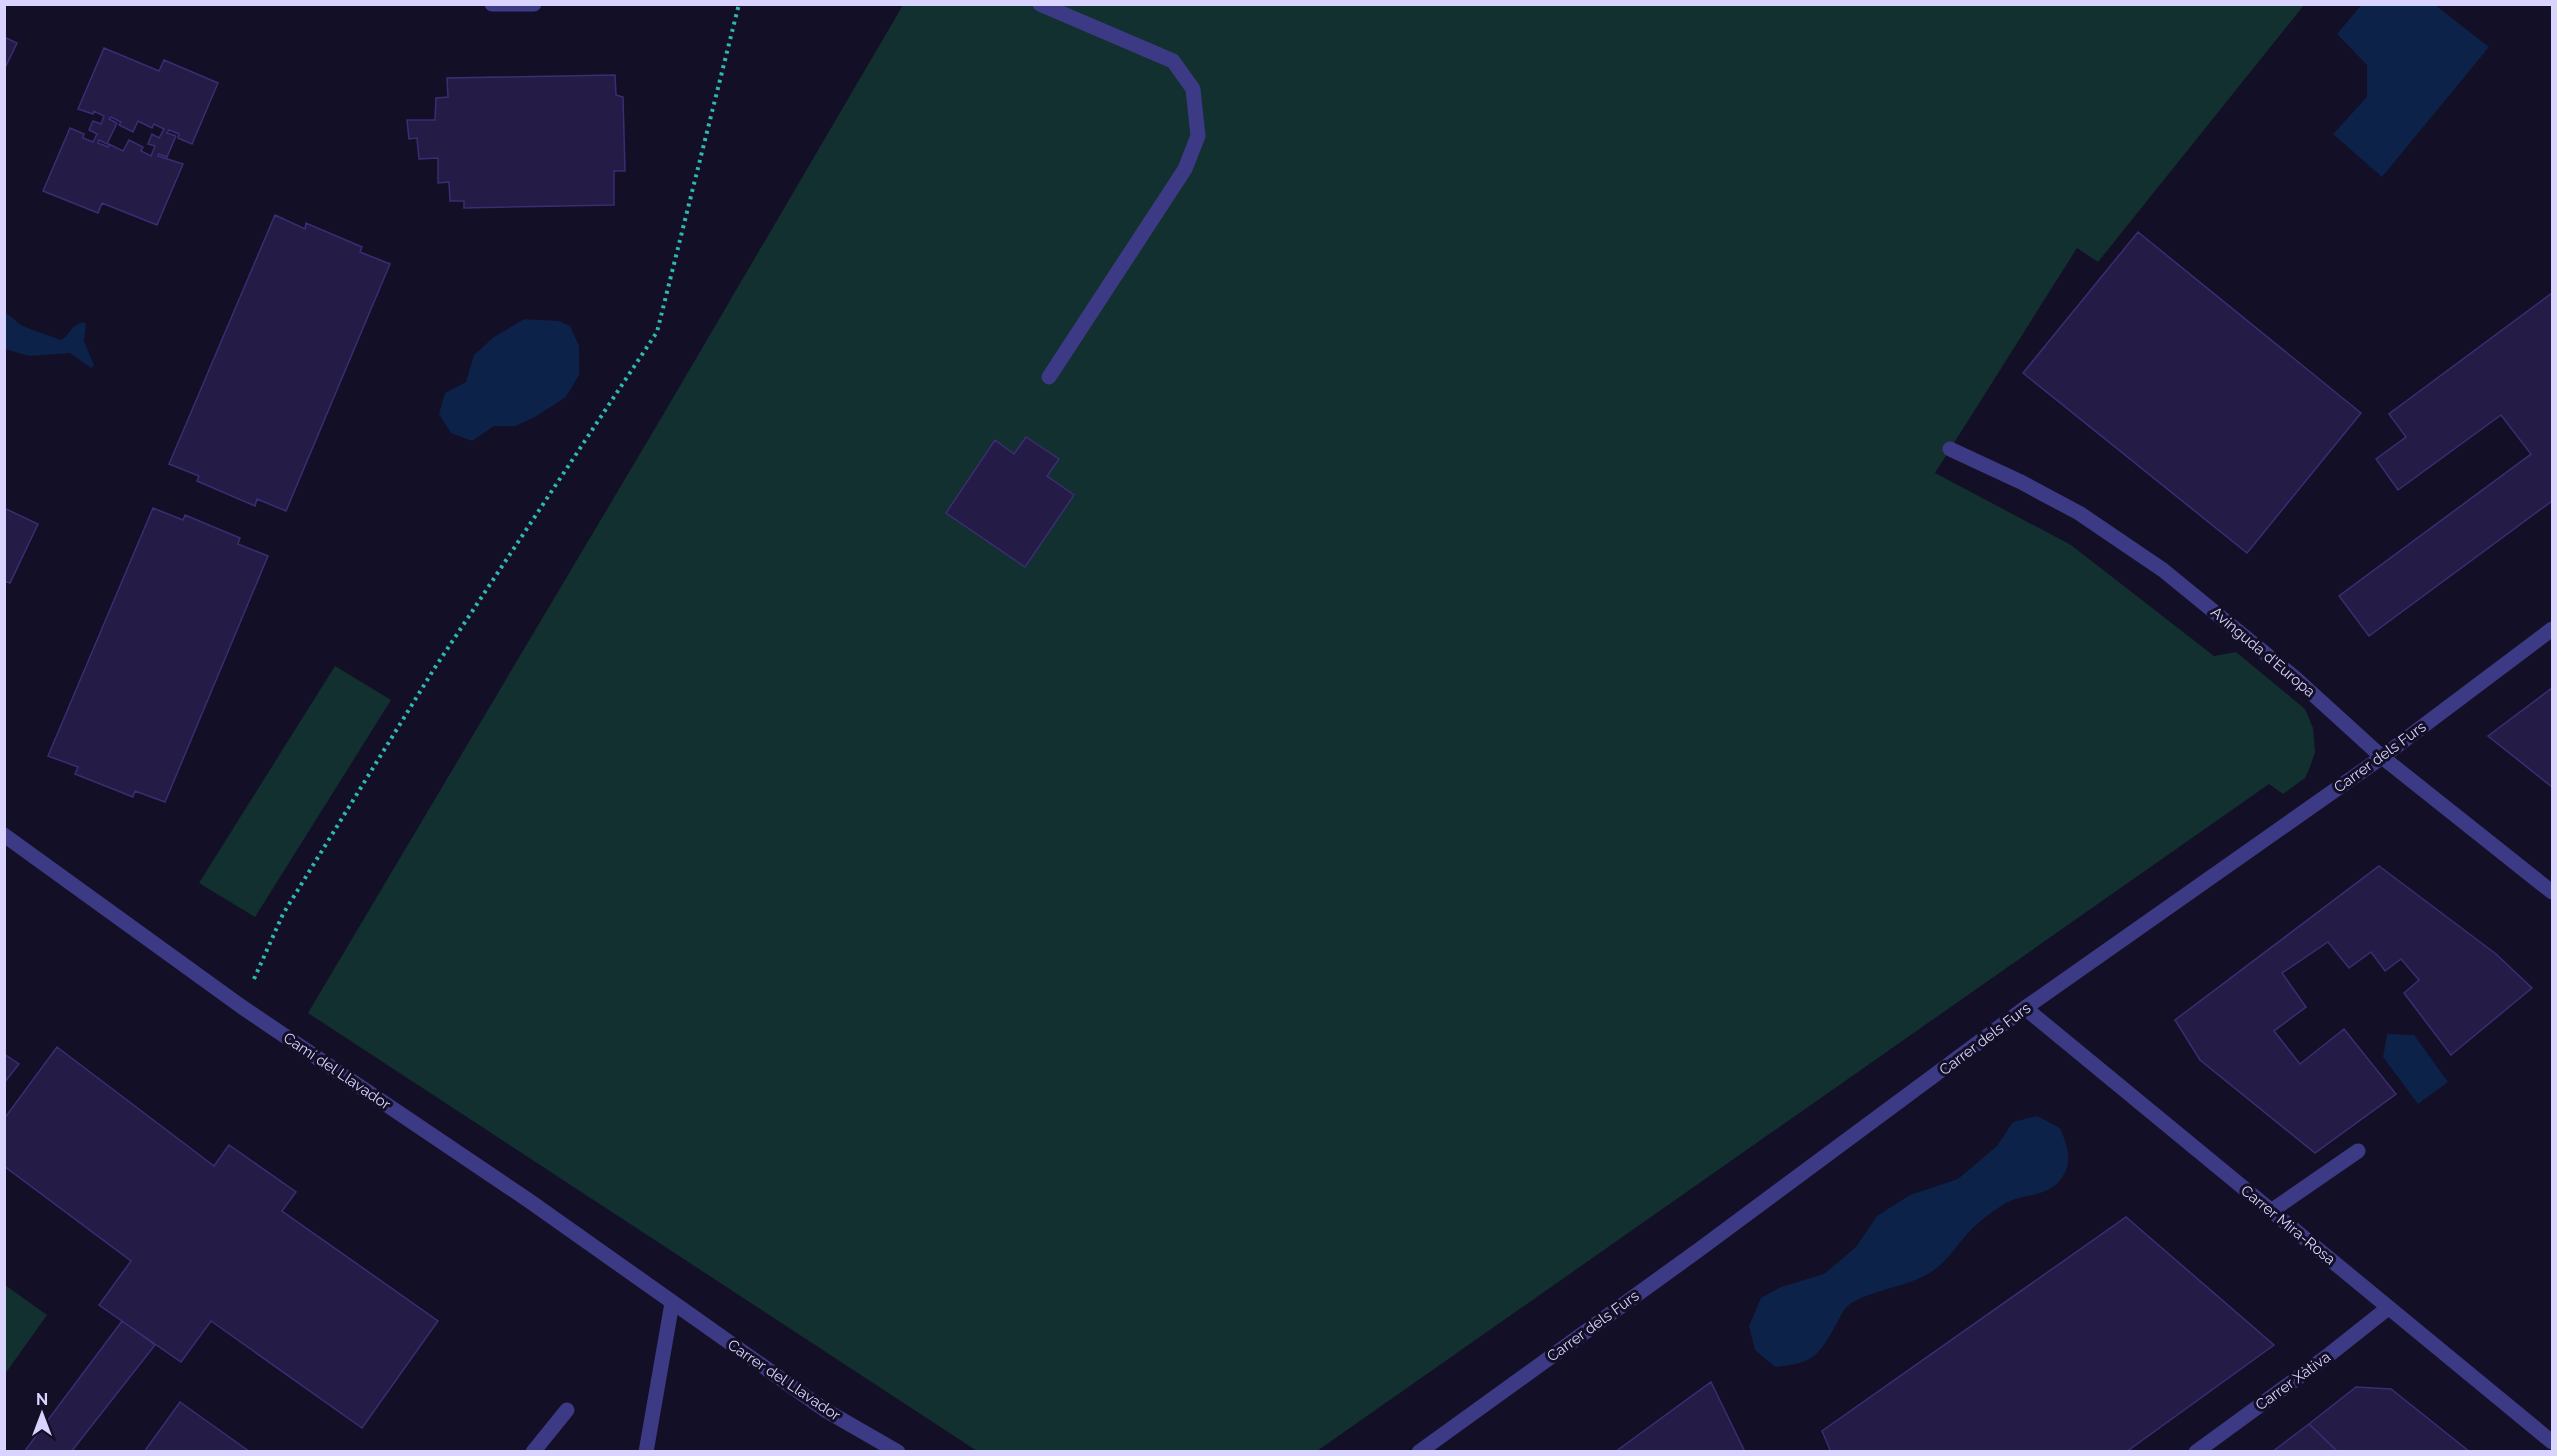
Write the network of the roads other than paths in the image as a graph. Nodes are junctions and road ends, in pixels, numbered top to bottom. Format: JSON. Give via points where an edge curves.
{"nodes":[{"id":1,"x":492,"y":4,"type":"edge"},
{"id":2,"x":534,"y":4,"type":"edge"},
{"id":3,"x":1040,"y":4,"type":"edge"},
{"id":4,"x":1049,"y":377,"type":"dead end"},
{"id":5,"x":1950,"y":449,"type":"dead end"},
{"id":6,"x":2553,"y":629,"type":"edge"},
{"id":7,"x":2382,"y":757,"type":"junction"},
{"id":8,"x":4,"y":835,"type":"edge"},
{"id":9,"x":2553,"y":891,"type":"edge"},
{"id":10,"x":2025,"y":1008,"type":"junction"},
{"id":11,"x":2358,"y":1150,"type":"dead end"},
{"id":12,"x":2271,"y":1211,"type":"junction"},
{"id":13,"x":672,"y":1303,"type":"junction"},
{"id":14,"x":2388,"y":1308,"type":"junction"},
{"id":15,"x":567,"y":1410,"type":"dead end"},
{"id":16,"x":2553,"y":1442,"type":"edge"},
{"id":17,"x":533,"y":1452,"type":"edge"},
{"id":18,"x":646,"y":1452,"type":"edge"},
{"id":19,"x":898,"y":1452,"type":"edge"},
{"id":20,"x":1419,"y":1452,"type":"edge"},
{"id":21,"x":2196,"y":1452,"type":"edge"}],
"edges":[{"from":1,"to":2,"type":"street"},
{"from":3,"to":4,"type":"street","via":[[1173,61],[1193,89],[1198,136],[1185,169]]},
{"from":5,"to":7,"type":"street","name":"Avinguda d'Europa","via":[[2051,498],[2120,540],[2236,628]]},
{"from":6,"to":7,"type":"street","name":"Carrer dels Furs"},
{"from":7,"to":9,"type":"street","name":"Avinguda d'Europa"},
{"from":7,"to":10,"type":"street","name":"Carrer dels Furs"},
{"from":8,"to":13,"type":"street","name":"Camí del Llavador","via":[[242,1007],[528,1200]]},
{"from":10,"to":12,"type":"street","name":"Carrer Mira-Rosa"},
{"from":10,"to":20,"type":"street","name":"Carrer dels Furs"},
{"from":11,"to":12,"type":"street"},
{"from":12,"to":14,"type":"street","name":"Carrer Mira-Rosa"},
{"from":13,"to":18,"type":"street"},
{"from":13,"to":19,"type":"street","name":"Carrer del Llavador","via":[[825,1410]]},
{"from":14,"to":16,"type":"street","name":"Carrer Mira-Rosa"},
{"from":14,"to":21,"type":"street","name":"Carrer Xàtiva"},
{"from":15,"to":17,"type":"street"}]}
